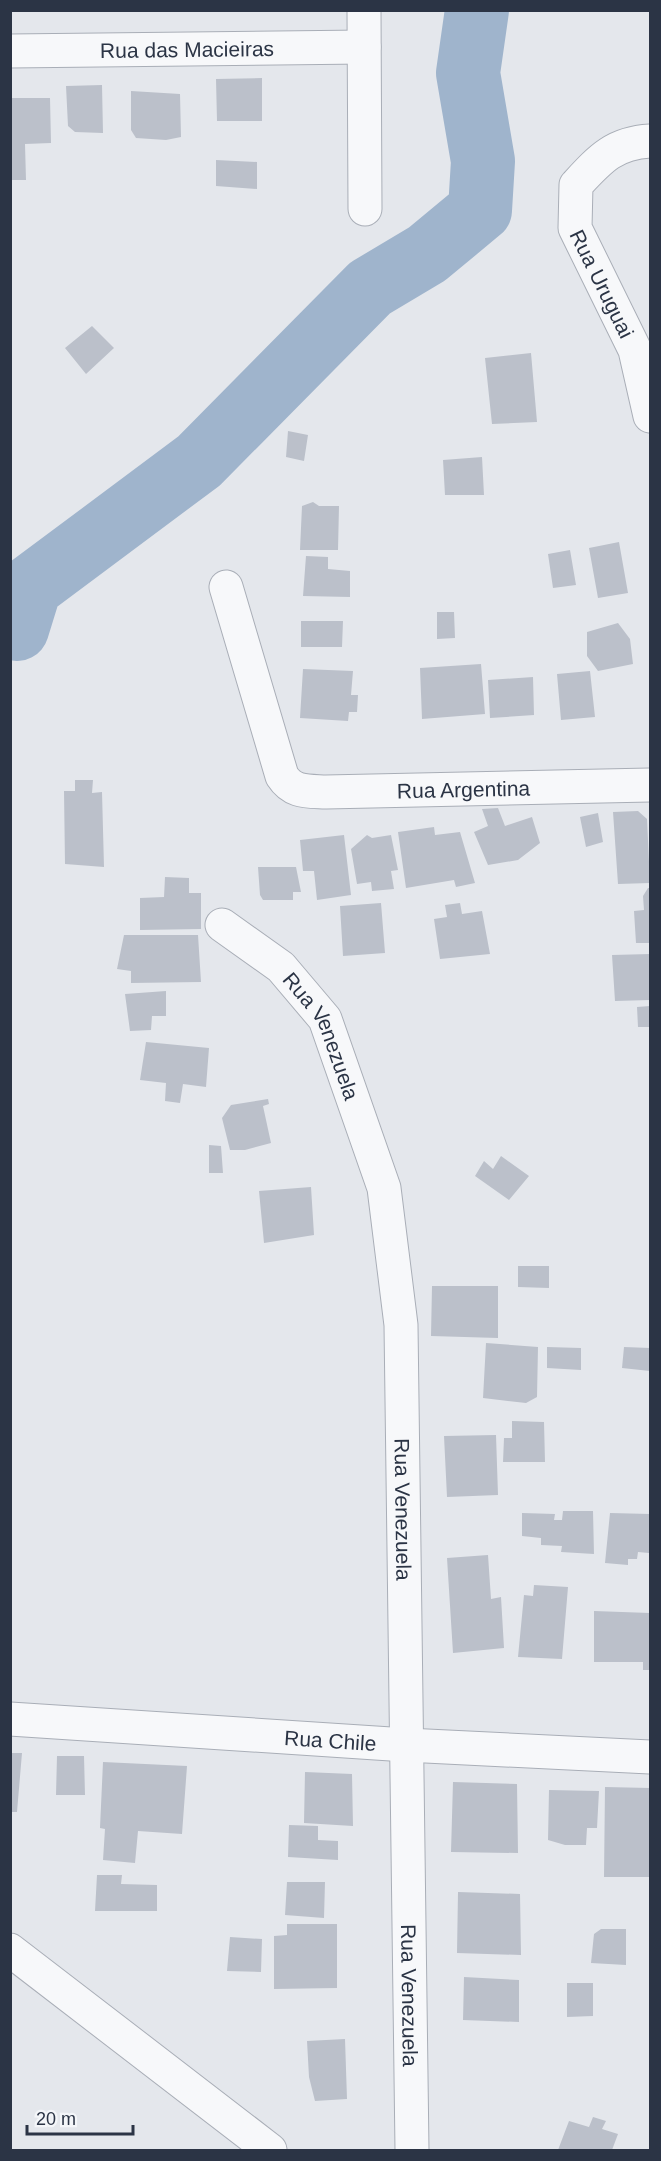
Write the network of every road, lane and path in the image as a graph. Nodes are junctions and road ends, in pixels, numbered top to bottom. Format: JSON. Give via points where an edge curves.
{"nodes":[{"id":1,"x":364,"y":10,"type":"edge"},
{"id":2,"x":364,"y":47,"type":"junction"},
{"id":3,"x":10,"y":51,"type":"edge"},
{"id":4,"x":643,"y":141,"type":"edge"},
{"id":5,"x":365,"y":209,"type":"dead end"},
{"id":6,"x":651,"y":416,"type":"edge"},
{"id":7,"x":226,"y":587,"type":"dead end"},
{"id":8,"x":651,"y":785,"type":"edge"},
{"id":9,"x":222,"y":925,"type":"dead end"},
{"id":10,"x":10,"y":1719,"type":"edge"},
{"id":11,"x":406,"y":1745,"type":"junction"},
{"id":12,"x":651,"y":1757,"type":"edge"},
{"id":13,"x":10,"y":1950,"type":"edge"},
{"id":14,"x":270,"y":2151,"type":"edge"},
{"id":15,"x":412,"y":2151,"type":"edge"}],
"edges":[{"from":1,"to":2,"type":"street"},
{"from":2,"to":3,"type":"street","name":"Rua das Macieiras"},
{"from":2,"to":5,"type":"street"},
{"from":4,"to":6,"type":"street","name":"Rua Uruguai","via":[[604,154],[576,185],[575,228],[635,350]]},
{"from":7,"to":8,"type":"street","name":"Rua Argentina","via":[[282,776],[288,785],[318,792]]},
{"from":9,"to":11,"type":"street","name":"Rua Venezuela","via":[[281,967],[325,1019],[384,1188],[401,1325]]},
{"from":10,"to":11,"type":"street","name":"Rua Chile"},
{"from":11,"to":12,"type":"street","name":"Rua Chile"},
{"from":11,"to":15,"type":"street","name":"Rua Venezuela"},
{"from":13,"to":14,"type":"street"}]}
